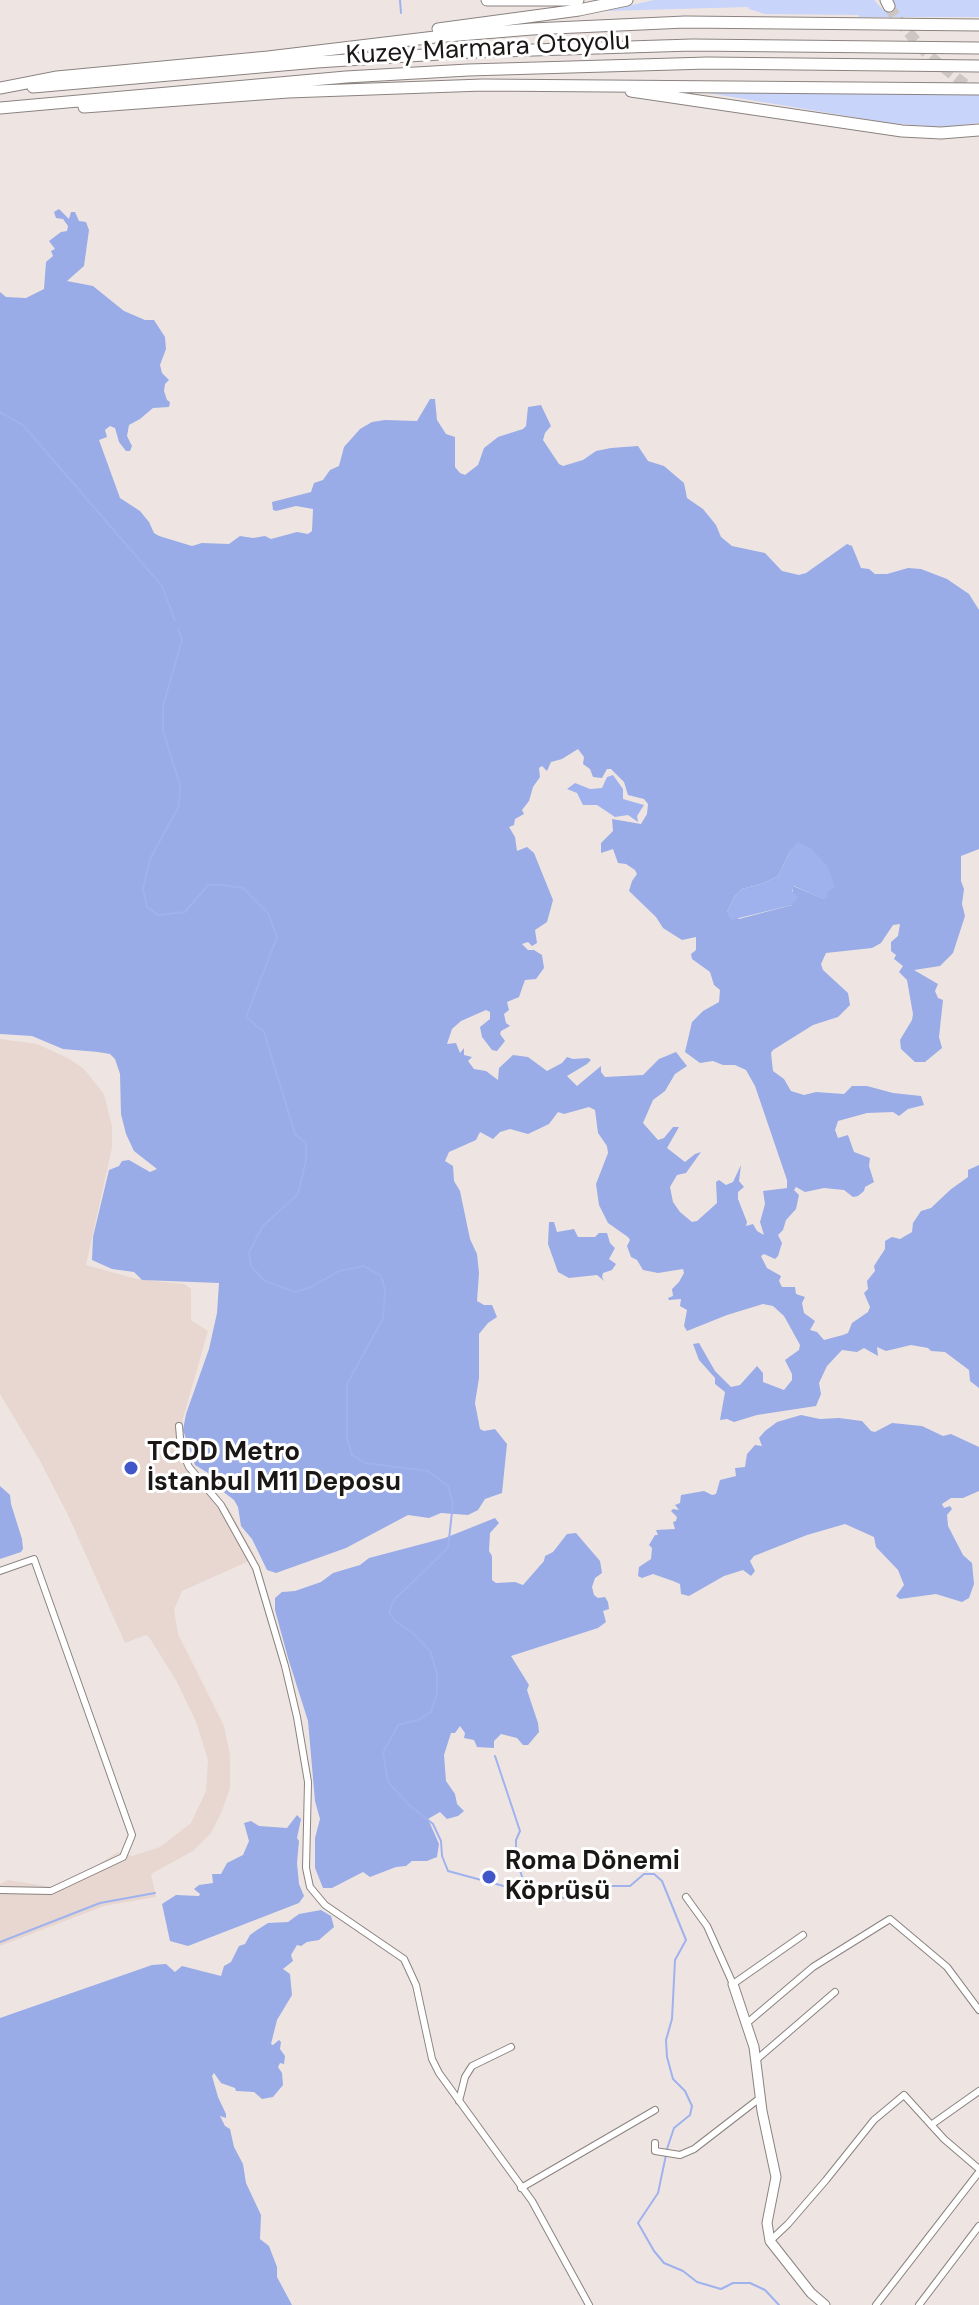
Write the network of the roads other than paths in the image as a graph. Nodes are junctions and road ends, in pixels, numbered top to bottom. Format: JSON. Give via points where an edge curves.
{"nodes":[{"id":1,"x":487,"y":0,"type":"edge"},
{"id":2,"x":578,"y":0,"type":"edge"},
{"id":3,"x":627,"y":0,"type":"edge"},
{"id":4,"x":979,"y":25,"type":"edge"},
{"id":5,"x":979,"y":48,"type":"edge"},
{"id":6,"x":268,"y":57,"type":"junction"},
{"id":7,"x":979,"y":66,"type":"edge"},
{"id":8,"x":406,"y":88,"type":"junction"},
{"id":9,"x":0,"y":89,"type":"edge"},
{"id":10,"x":979,"y":89,"type":"edge"},
{"id":11,"x":3,"y":108,"type":"edge"},
{"id":12,"x":979,"y":130,"type":"edge"},
{"id":13,"x":179,"y":1426,"type":"dead end"},
{"id":14,"x":0,"y":1571,"type":"edge"},
{"id":15,"x":0,"y":1890,"type":"edge"},
{"id":16,"x":686,"y":1897,"type":"dead end"},
{"id":17,"x":803,"y":1935,"type":"dead end"},
{"id":18,"x":733,"y":1984,"type":"junction"},
{"id":19,"x":835,"y":1992,"type":"dead end"},
{"id":20,"x":979,"y":2010,"type":"edge"},
{"id":21,"x":747,"y":2023,"type":"junction"},
{"id":22,"x":511,"y":2047,"type":"dead end"},
{"id":23,"x":756,"y":2060,"type":"junction"},
{"id":24,"x":979,"y":2091,"type":"edge"},
{"id":25,"x":760,"y":2098,"type":"junction"},
{"id":26,"x":459,"y":2101,"type":"junction"},
{"id":27,"x":655,"y":2110,"type":"dead end"},
{"id":28,"x":931,"y":2125,"type":"junction"},
{"id":29,"x":655,"y":2143,"type":"dead end"},
{"id":30,"x":979,"y":2170,"type":"edge"},
{"id":31,"x":521,"y":2188,"type":"junction"},
{"id":32,"x":979,"y":2226,"type":"edge"},
{"id":33,"x":770,"y":2241,"type":"junction"},
{"id":34,"x":589,"y":2305,"type":"edge"},
{"id":35,"x":825,"y":2305,"type":"edge"},
{"id":36,"x":876,"y":2305,"type":"edge"},
{"id":37,"x":919,"y":2305,"type":"edge"}],
"edges":[{"from":1,"to":2,"type":"highway"},
{"from":3,"to":6,"type":"highway"},
{"from":4,"to":6,"type":"highway","via":[[613,24],[447,35]]},
{"from":5,"to":9,"type":"highway","name":"Kuzey Marmara Otoyolu","via":[[692,45],[470,52]]},
{"from":6,"to":9,"type":"highway","via":[[57,77]]},
{"from":7,"to":11,"type":"highway","name":"Kuzey Marmara Otoyolu","via":[[708,63],[468,70]]},
{"from":8,"to":10,"type":"highway","via":[[619,84]]},
{"from":8,"to":11,"type":"highway"},
{"from":8,"to":12,"type":"highway","via":[[643,92],[902,131]]},
{"from":13,"to":26,"type":"street","via":[[189,1467],[221,1505],[256,1568],[281,1653],[308,1782],[310,1887],[325,1905],[404,1959],[416,1985],[432,2059]]},
{"from":14,"to":15,"type":"street","via":[[34,1559],[132,1835],[123,1857],[51,1891]]},
{"from":16,"to":18,"type":"street","via":[[707,1926]]},
{"from":17,"to":18,"type":"street"},
{"from":18,"to":21,"type":"street"},
{"from":19,"to":23,"type":"street"},
{"from":20,"to":21,"type":"street","via":[[947,1967],[890,1919],[813,1967]]},
{"from":21,"to":23,"type":"street"},
{"from":22,"to":26,"type":"street","via":[[472,2066]]},
{"from":23,"to":25,"type":"street"},
{"from":24,"to":28,"type":"street"},
{"from":25,"to":29,"type":"street","via":[[694,2149],[671,2156],[655,2151]]},
{"from":25,"to":33,"type":"street","via":[[776,2177],[767,2223]]},
{"from":26,"to":31,"type":"street"},
{"from":27,"to":31,"type":"street"},
{"from":28,"to":30,"type":"street"},
{"from":28,"to":33,"type":"street","via":[[904,2095],[874,2120]]},
{"from":30,"to":36,"type":"street"},
{"from":31,"to":34,"type":"street"},
{"from":32,"to":37,"type":"street"},
{"from":33,"to":35,"type":"street"}]}
